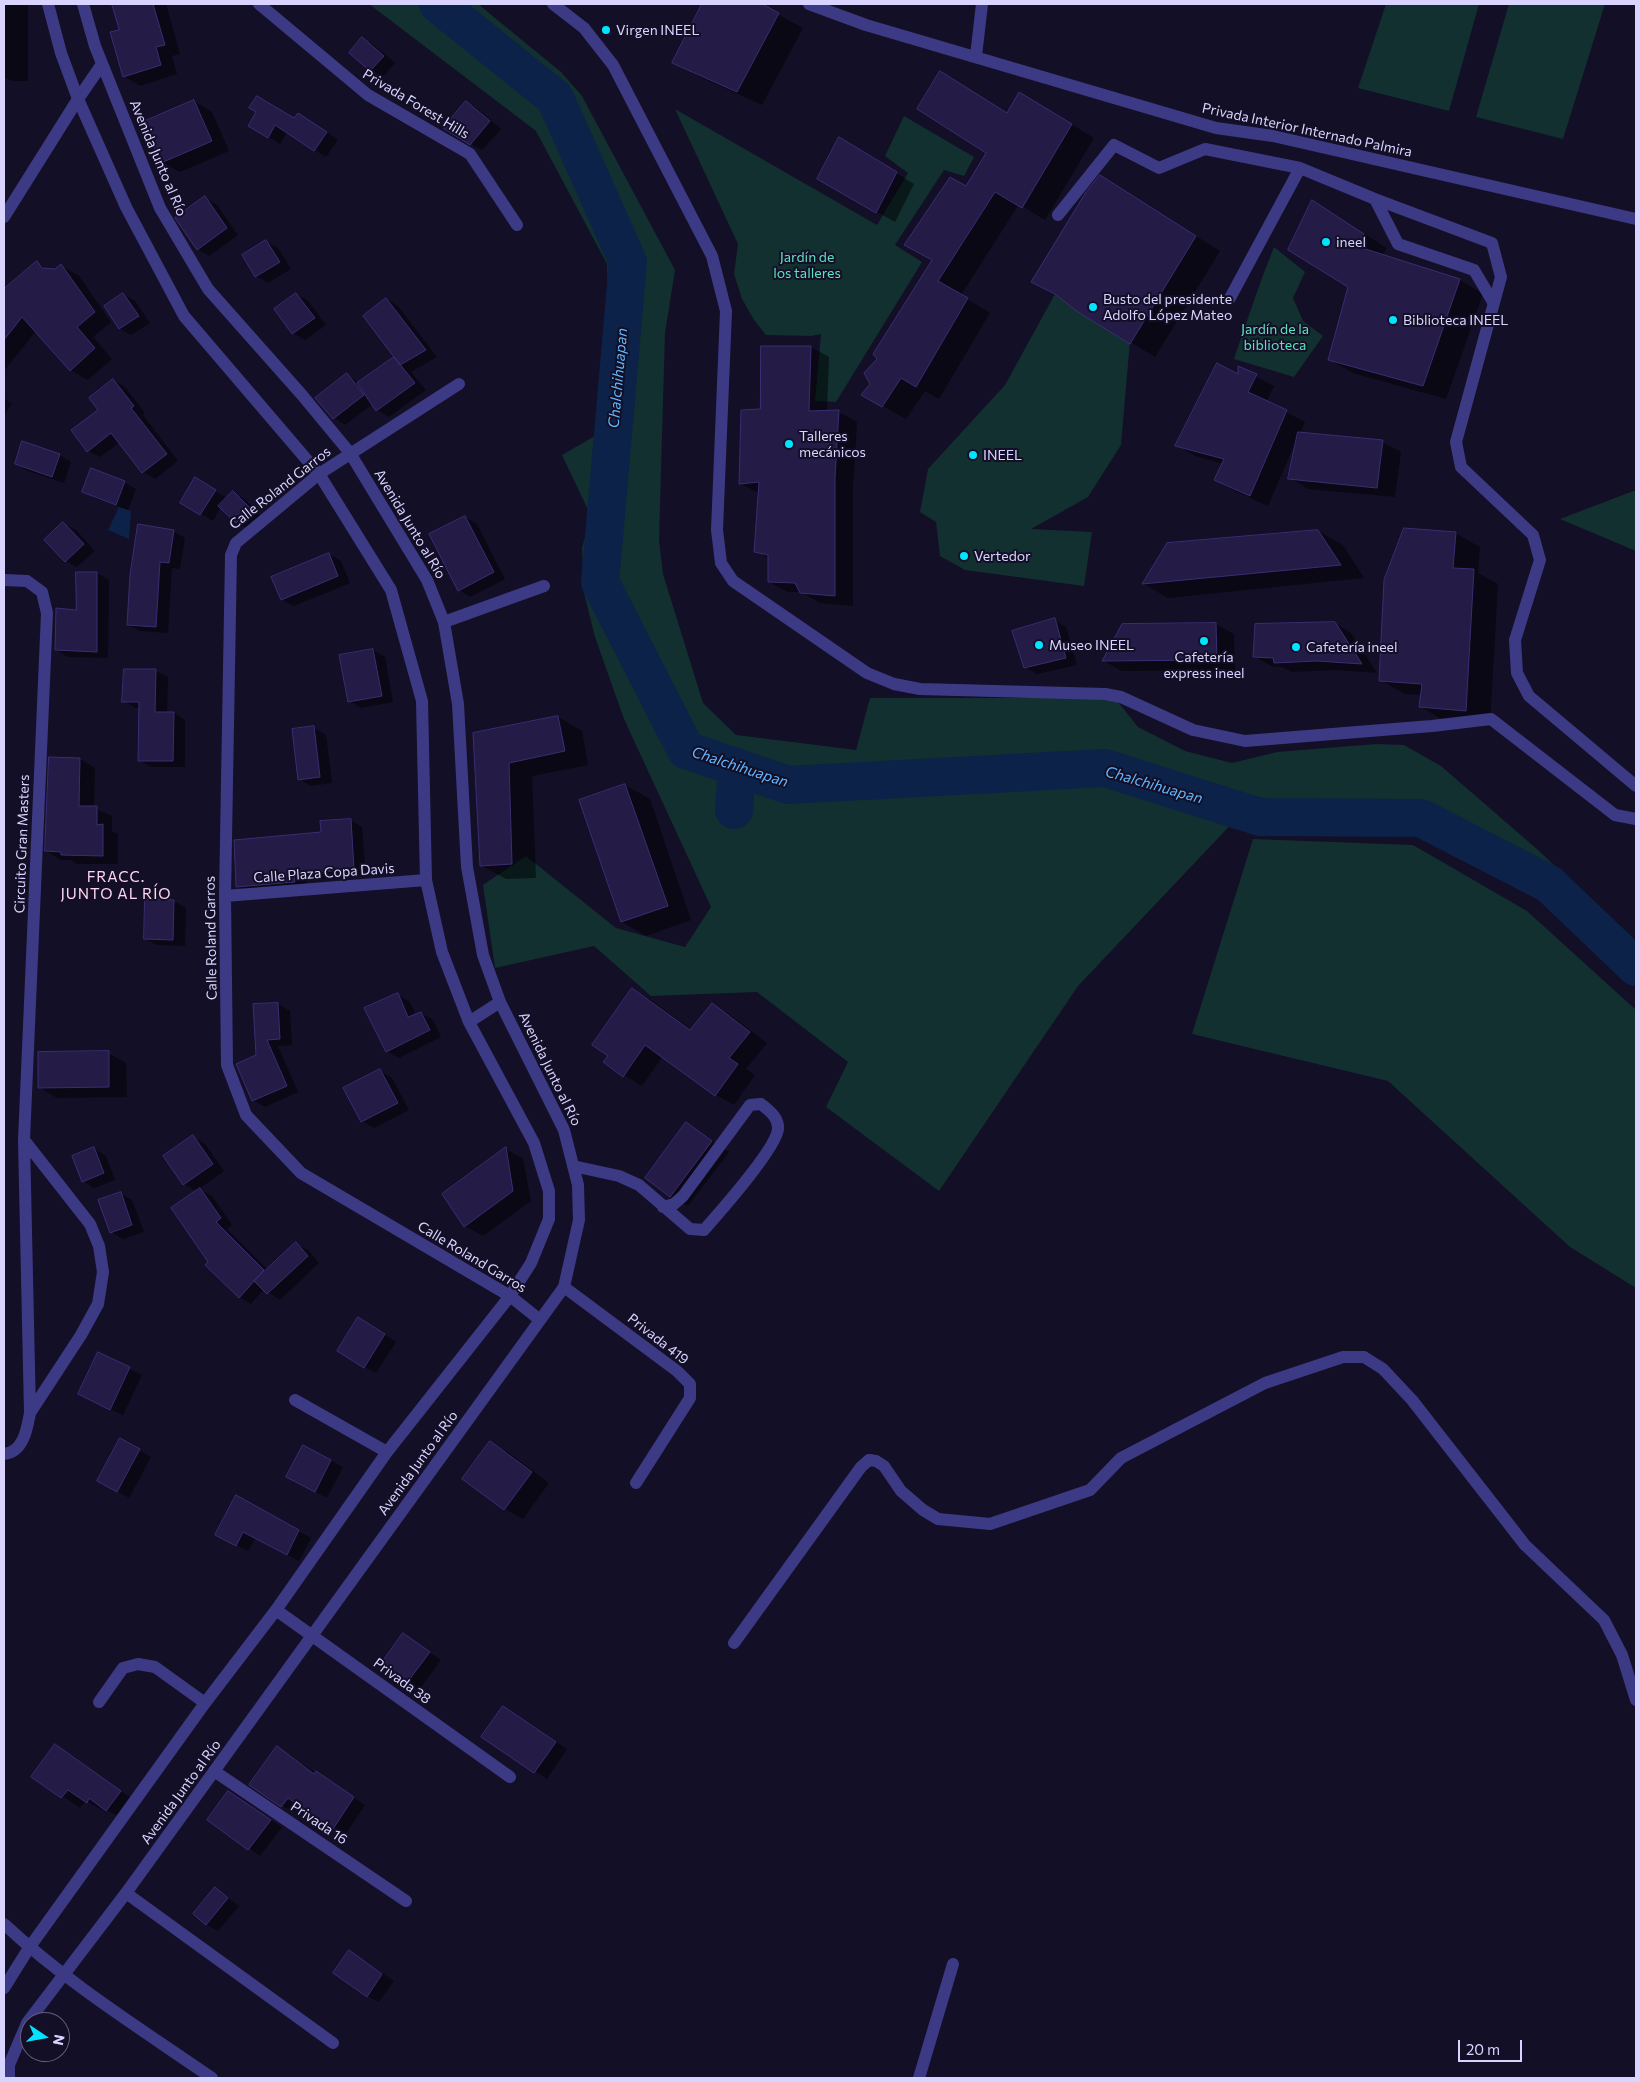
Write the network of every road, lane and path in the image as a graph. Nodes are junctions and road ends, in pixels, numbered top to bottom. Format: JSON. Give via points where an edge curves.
{"nodes":[{"id":1,"x":48,"y":4,"type":"edge"},
{"id":2,"x":83,"y":4,"type":"edge"},
{"id":3,"x":259,"y":4,"type":"edge"},
{"id":4,"x":553,"y":4,"type":"edge"},
{"id":5,"x":809,"y":4,"type":"edge"},
{"id":6,"x":982,"y":4,"type":"edge"},
{"id":7,"x":976,"y":56,"type":"junction"},
{"id":8,"x":102,"y":64,"type":"junction"},
{"id":9,"x":78,"y":99,"type":"junction"},
{"id":10,"x":1300,"y":168,"type":"junction"},
{"id":11,"x":1375,"y":199,"type":"junction"},
{"id":12,"x":1058,"y":216,"type":"dead end"},
{"id":13,"x":4,"y":217,"type":"edge"},
{"id":14,"x":1636,"y":219,"type":"edge"},
{"id":15,"x":518,"y":225,"type":"dead end"},
{"id":16,"x":1230,"y":298,"type":"dead end"},
{"id":17,"x":1494,"y":302,"type":"junction"},
{"id":18,"x":459,"y":384,"type":"dead end"},
{"id":19,"x":350,"y":453,"type":"junction"},
{"id":20,"x":319,"y":474,"type":"junction"},
{"id":21,"x":4,"y":580,"type":"edge"},
{"id":22,"x":544,"y":586,"type":"dead end"},
{"id":23,"x":444,"y":622,"type":"junction"},
{"id":24,"x":1636,"y":786,"type":"edge"},
{"id":25,"x":1636,"y":819,"type":"edge"},
{"id":26,"x":426,"y":880,"type":"junction"},
{"id":27,"x":225,"y":896,"type":"junction"},
{"id":28,"x":500,"y":1002,"type":"junction"},
{"id":29,"x":469,"y":1022,"type":"junction"},
{"id":30,"x":24,"y":1140,"type":"junction"},
{"id":31,"x":573,"y":1166,"type":"junction"},
{"id":32,"x":662,"y":1207,"type":"junction"},
{"id":33,"x":564,"y":1286,"type":"junction"},
{"id":34,"x":510,"y":1296,"type":"junction"},
{"id":35,"x":540,"y":1320,"type":"junction"},
{"id":36,"x":295,"y":1400,"type":"dead end"},
{"id":37,"x":30,"y":1412,"type":"junction"},
{"id":38,"x":387,"y":1452,"type":"junction"},
{"id":39,"x":4,"y":1454,"type":"edge"},
{"id":40,"x":636,"y":1483,"type":"dead end"},
{"id":41,"x":276,"y":1610,"type":"junction"},
{"id":42,"x":312,"y":1636,"type":"junction"},
{"id":43,"x":734,"y":1643,"type":"dead end"},
{"id":44,"x":1636,"y":1700,"type":"edge"},
{"id":45,"x":99,"y":1702,"type":"dead end"},
{"id":46,"x":205,"y":1703,"type":"junction"},
{"id":47,"x":214,"y":1771,"type":"junction"},
{"id":48,"x":510,"y":1777,"type":"dead end"},
{"id":49,"x":126,"y":1893,"type":"junction"},
{"id":50,"x":406,"y":1901,"type":"dead end"},
{"id":51,"x":4,"y":1924,"type":"edge"},
{"id":52,"x":29,"y":1948,"type":"junction"},
{"id":53,"x":953,"y":1964,"type":"dead end"},
{"id":54,"x":64,"y":1976,"type":"junction"},
{"id":55,"x":4,"y":1988,"type":"edge"},
{"id":56,"x":333,"y":2043,"type":"dead end"},
{"id":57,"x":9,"y":2078,"type":"edge"},
{"id":58,"x":212,"y":2078,"type":"edge"},
{"id":59,"x":919,"y":2078,"type":"edge"}],
"edges":[{"from":1,"to":9,"type":"street","name":"Avenida Junto al Río"},
{"from":2,"to":8,"type":"street","name":"Avenida Junto al Río"},
{"from":3,"to":15,"type":"street","name":"Privada Forest Hills","via":[[368,96],[470,154]]},
{"from":4,"to":25,"type":"street","via":[[584,28],[613,65],[712,256],[726,311],[717,530],[721,563],[733,581],[867,672],[894,684],[920,690],[1105,694],[1193,730],[1245,741],[1491,719],[1615,814]]},
{"from":5,"to":7,"type":"street","name":"Privada Interior Internado Palmira","via":[[866,25]]},
{"from":6,"to":7,"type":"street"},
{"from":7,"to":14,"type":"street","name":"Privada Interior Internado Palmira","via":[[1216,128],[1273,136]]},
{"from":8,"to":9,"type":"street"},
{"from":8,"to":19,"type":"street","name":"Avenida Junto al Río","via":[[160,208],[208,289]]},
{"from":9,"to":13,"type":"street"},
{"from":9,"to":20,"type":"street","name":"Avenida Junto al Río","via":[[126,207],[184,316]]},
{"from":10,"to":11,"type":"street"},
{"from":10,"to":12,"type":"street","via":[[1205,149],[1159,168],[1114,145]]},
{"from":10,"to":16,"type":"street"},
{"from":11,"to":17,"type":"street","via":[[1398,244],[1474,270]]},
{"from":11,"to":17,"type":"street","via":[[1492,243],[1501,277]]},
{"from":17,"to":24,"type":"street","via":[[1456,442],[1461,468],[1533,535],[1540,560],[1515,640],[1517,673],[1529,696]]},
{"from":18,"to":19,"type":"street","name":"Calle Roland Garros"},
{"from":19,"to":20,"type":"street","name":"Calle Roland Garros"},
{"from":19,"to":23,"type":"street","name":"Avenida Junto al Río","via":[[427,580]]},
{"from":20,"to":26,"type":"street","name":"Avenida Junto al Río","via":[[391,590],[422,701]]},
{"from":20,"to":27,"type":"street","name":"Calle Roland Garros","via":[[236,543],[231,555]]},
{"from":21,"to":30,"type":"street","name":"Circuito Gran Masters","via":[[27,581],[42,592],[47,613]]},
{"from":22,"to":23,"type":"street"},
{"from":23,"to":28,"type":"street","name":"Avenida Junto al Río","via":[[458,704],[467,867],[483,955]]},
{"from":26,"to":27,"type":"street","name":"Calle Plaza Copa Davis"},
{"from":26,"to":29,"type":"street","name":"Avenida Junto al Río","via":[[442,952]]},
{"from":27,"to":34,"type":"street","name":"Calle Roland Garros","via":[[227,1065],[246,1115],[301,1173]]},
{"from":28,"to":29,"type":"street"},
{"from":28,"to":31,"type":"street","name":"Avenida Junto al Río","via":[[564,1130]]},
{"from":29,"to":34,"type":"street","name":"Avenida Junto al Río","via":[[534,1143],[549,1191],[549,1219],[531,1263]]},
{"from":30,"to":37,"type":"street","name":"Circuito Gran Masters"},
{"from":30,"to":37,"type":"street","name":"Circuito Gran Masters","via":[[90,1224],[99,1246],[103,1272],[98,1304],[82,1335]]},
{"from":31,"to":32,"type":"street","via":[[619,1176],[639,1185]]},
{"from":31,"to":33,"type":"street","name":"Avenida Junto al Río","via":[[578,1185],[579,1220]]},
{"from":32,"to":32,"type":"street","via":[[690,1229],[704,1230],[734,1196],[772,1143],[778,1128],[775,1117],[761,1104],[750,1105],[683,1196],[674,1204]]},
{"from":33,"to":35,"type":"street","name":"Avenida Junto al Río"},
{"from":33,"to":40,"type":"street","name":"Privada 419","via":[[690,1384],[690,1398]]},
{"from":34,"to":35,"type":"street","name":"Calle Roland Garros"},
{"from":34,"to":38,"type":"street","name":"Avenida Junto al Río"},
{"from":35,"to":42,"type":"street","name":"Avenida Junto al Río"},
{"from":36,"to":38,"type":"street"},
{"from":37,"to":39,"type":"street","name":"Circuito Gran Masters","via":[[24,1438],[10,1453]]},
{"from":38,"to":41,"type":"street","name":"Avenida Junto al Río"},
{"from":41,"to":42,"type":"street","name":"Privada 38"},
{"from":41,"to":46,"type":"street","name":"Avenida Junto al Río"},
{"from":42,"to":47,"type":"street","name":"Avenida Junto al Río"},
{"from":42,"to":48,"type":"street","name":"Privada 38"},
{"from":43,"to":44,"type":"street","via":[[869,1460],[884,1466],[901,1491],[938,1519],[990,1524],[1090,1490],[1121,1458],[1265,1383],[1343,1357],[1364,1358],[1383,1369],[1412,1400],[1525,1545],[1604,1620],[1622,1655]]},
{"from":45,"to":46,"type":"street","via":[[123,1668],[138,1664],[155,1667]]},
{"from":46,"to":52,"type":"street","name":"Avenida Junto al Río"},
{"from":47,"to":49,"type":"street","name":"Avenida Junto al Río"},
{"from":47,"to":50,"type":"street","name":"Privada 16"},
{"from":49,"to":54,"type":"street","name":"Avenida Junto al Río"},
{"from":49,"to":56,"type":"street"},
{"from":51,"to":52,"type":"street"},
{"from":52,"to":54,"type":"street"},
{"from":52,"to":55,"type":"street","name":"Avenida Junto al Río"},
{"from":53,"to":59,"type":"street"},
{"from":54,"to":57,"type":"street","name":"Avenida Junto al Río","via":[[27,2023],[9,2065]]},
{"from":54,"to":58,"type":"street"}]}
